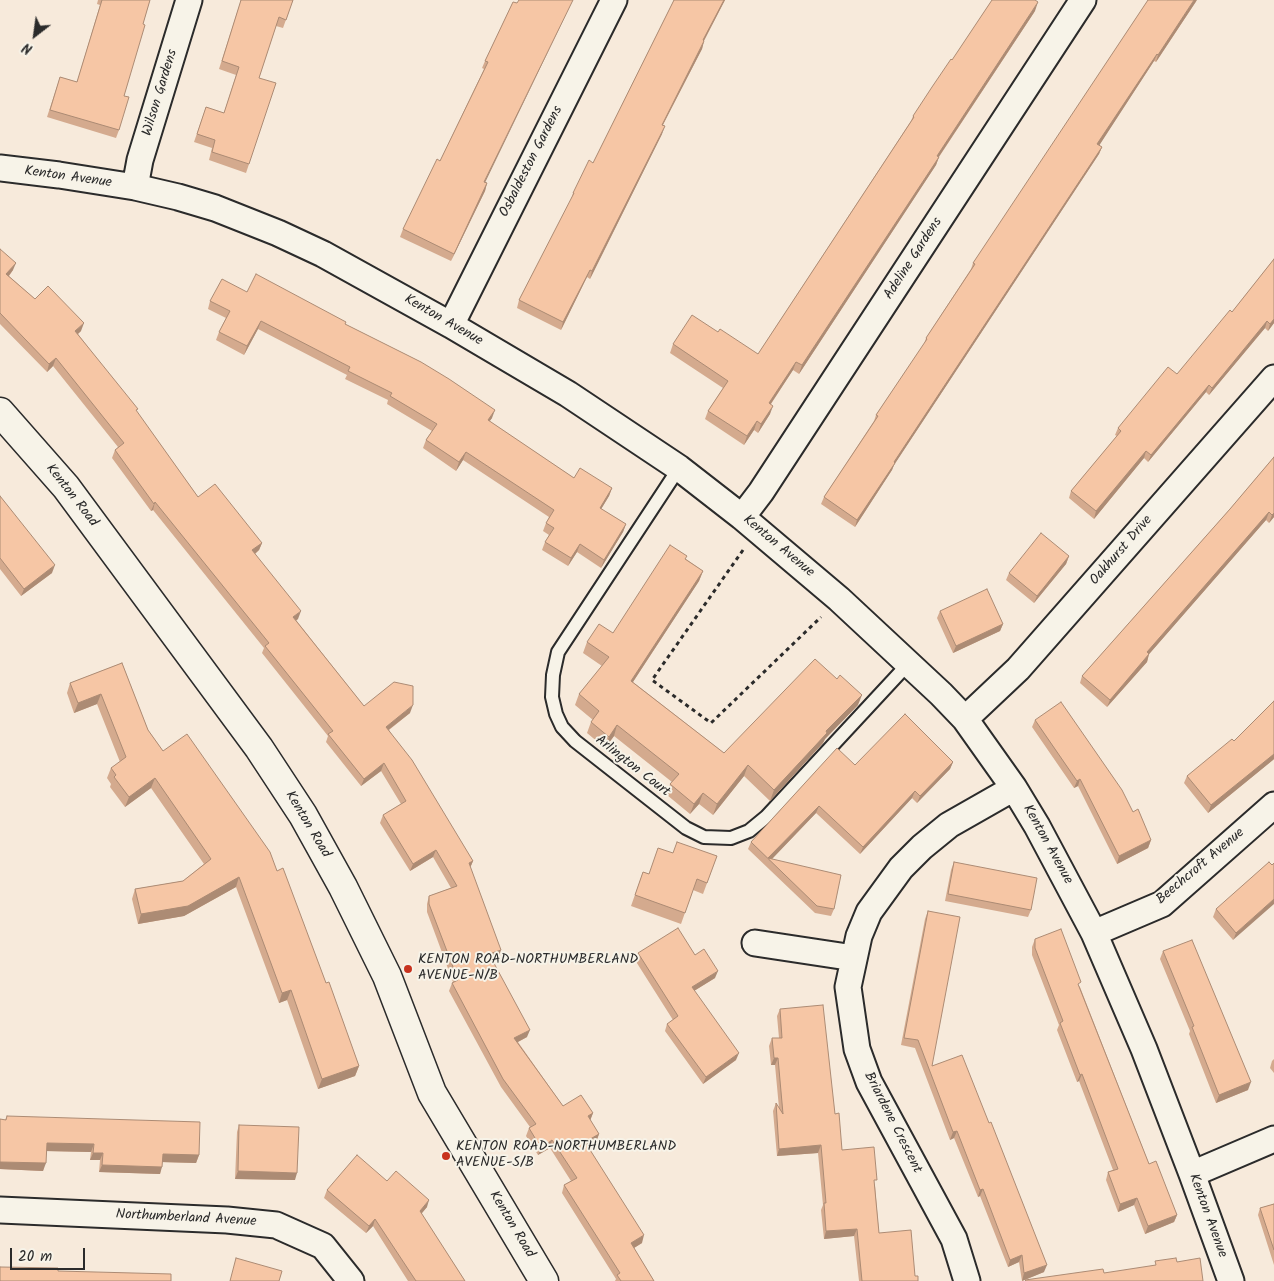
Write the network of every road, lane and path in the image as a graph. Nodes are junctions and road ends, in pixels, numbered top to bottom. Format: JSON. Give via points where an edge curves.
{"nodes":[{"id":1,"x":189,"y":0,"type":"edge"},
{"id":2,"x":614,"y":0,"type":"edge"},
{"id":3,"x":1083,"y":0,"type":"edge"},
{"id":4,"x":0,"y":168,"type":"edge"},
{"id":5,"x":135,"y":188,"type":"junction"},
{"id":6,"x":451,"y":325,"type":"junction"},
{"id":7,"x":1274,"y":378,"type":"edge"},
{"id":8,"x":0,"y":412,"type":"edge"},
{"id":9,"x":679,"y":468,"type":"junction"},
{"id":10,"x":750,"y":523,"type":"junction"},
{"id":11,"x":839,"y":599,"type":"junction"},
{"id":12,"x":908,"y":664,"type":"junction"},
{"id":13,"x":965,"y":720,"type":"junction"},
{"id":14,"x":1014,"y":788,"type":"junction"},
{"id":15,"x":1274,"y":805,"type":"edge"},
{"id":16,"x":1094,"y":933,"type":"junction"},
{"id":17,"x":756,"y":943,"type":"dead end"},
{"id":18,"x":854,"y":958,"type":"junction"},
{"id":19,"x":1274,"y":1139,"type":"edge"},
{"id":20,"x":1192,"y":1174,"type":"junction"},
{"id":21,"x":0,"y":1210,"type":"edge"},
{"id":22,"x":351,"y":1281,"type":"edge"},
{"id":23,"x":544,"y":1281,"type":"edge"},
{"id":24,"x":968,"y":1281,"type":"edge"},
{"id":25,"x":1231,"y":1281,"type":"edge"}],
"edges":[{"from":1,"to":5,"type":"street","name":"Wilson Gardens","via":[[140,160]]},
{"from":2,"to":6,"type":"street","name":"Osbaldeston Gardens"},
{"from":3,"to":10,"type":"street","name":"Adeline Gardens","via":[[767,484]]},
{"from":4,"to":5,"type":"street","name":"Kenton Avenue"},
{"from":5,"to":6,"type":"street","name":"Kenton Avenue","via":[[215,208],[278,233],[323,254]]},
{"from":6,"to":9,"type":"street","name":"Kenton Avenue","via":[[568,394]]},
{"from":7,"to":13,"type":"street","name":"Oakhurst Drive","via":[[1018,669]]},
{"from":8,"to":23,"type":"street","name":"Kenton Road","via":[[66,488],[259,748],[303,815],[387,976],[432,1093]]},
{"from":9,"to":10,"type":"street","name":"Kenton Avenue"},
{"from":9,"to":12,"type":"lane","name":"Arlington Court","via":[[558,652],[552,696],[562,727],[575,741],[686,828],[704,837],[731,838],[766,817]]},
{"from":10,"to":11,"type":"street","name":"Kenton Avenue"},
{"from":10,"to":11,"type":"path","via":[[652,680],[711,723]]},
{"from":11,"to":12,"type":"street","name":"Kenton Avenue"},
{"from":12,"to":13,"type":"street","name":"Kenton Avenue"},
{"from":13,"to":14,"type":"street","name":"Kenton Avenue"},
{"from":14,"to":16,"type":"street","name":"Kenton Avenue"},
{"from":14,"to":18,"type":"street","name":"Briardene Crescent","via":[[949,825],[901,868],[870,912],[859,936]]},
{"from":15,"to":16,"type":"street","name":"Beechcroft Avenue","via":[[1162,904]]},
{"from":16,"to":20,"type":"street","name":"Kenton Avenue","via":[[1144,1049]]},
{"from":17,"to":18,"type":"street"},
{"from":18,"to":24,"type":"street","name":"Briardene Crescent","via":[[848,987],[857,1049],[869,1082],[954,1239]]},
{"from":19,"to":20,"type":"street"},
{"from":20,"to":25,"type":"street","name":"Kenton Avenue"},
{"from":21,"to":22,"type":"street","name":"Northumberland Avenue","via":[[276,1225],[323,1246]]}]}
